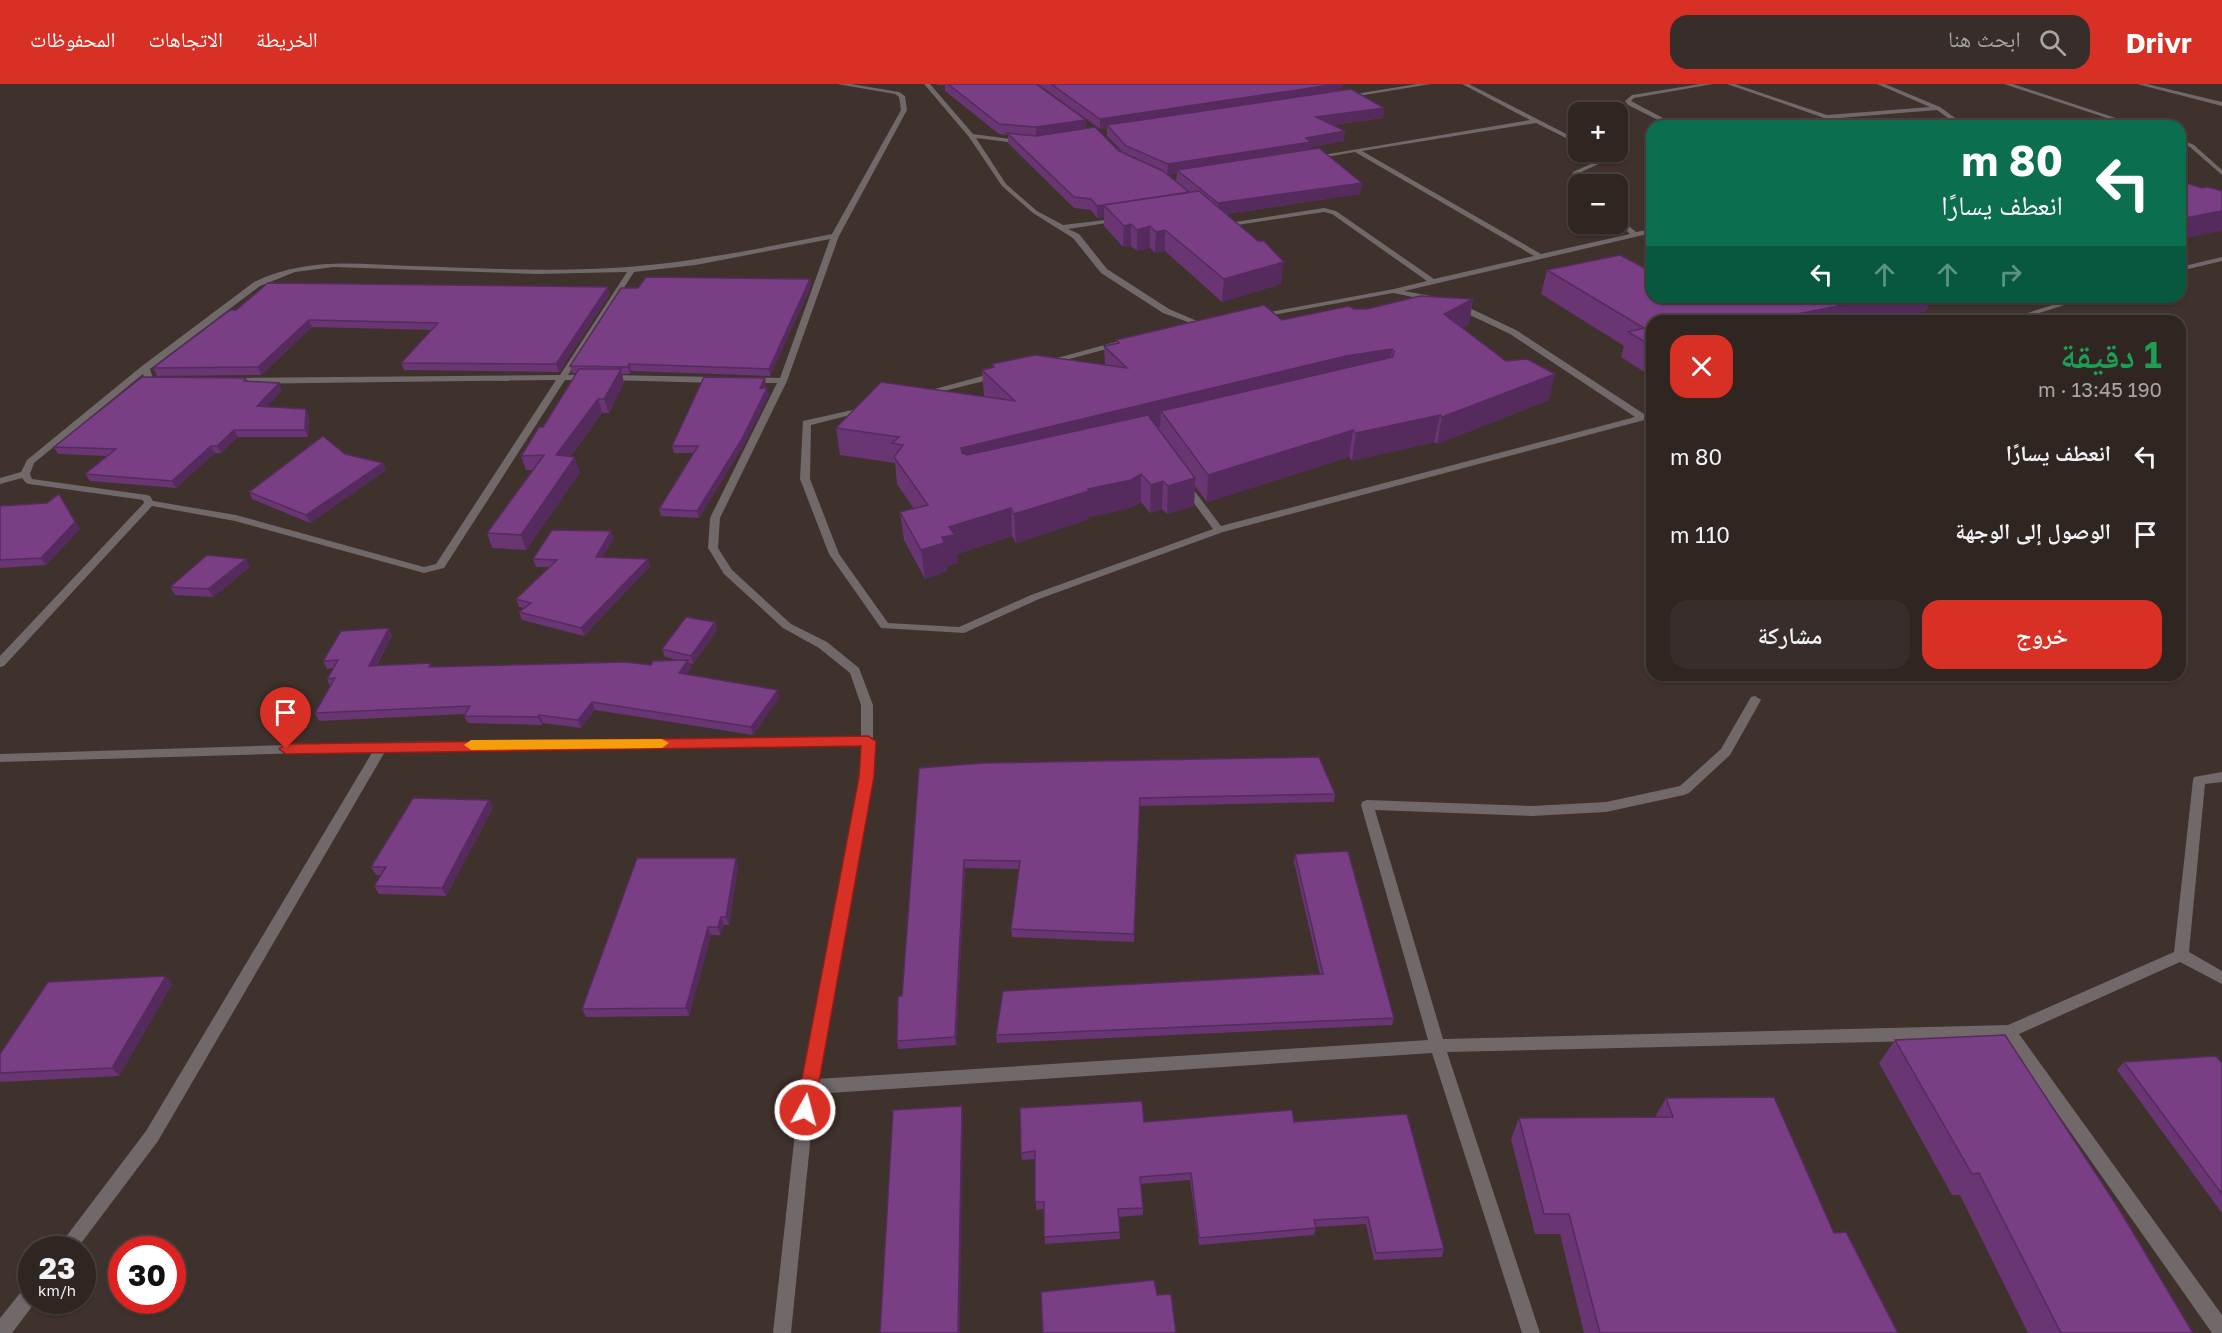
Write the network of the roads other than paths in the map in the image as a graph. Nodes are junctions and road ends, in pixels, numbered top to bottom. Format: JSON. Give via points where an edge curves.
{"nodes":[{"id":1,"x":840,"y":84,"type":"edge"},
{"id":2,"x":927,"y":84,"type":"edge"},
{"id":3,"x":1423,"y":84,"type":"edge"},
{"id":4,"x":1465,"y":84,"type":"edge"},
{"id":5,"x":1710,"y":84,"type":"edge"},
{"id":6,"x":1730,"y":84,"type":"edge"},
{"id":7,"x":1880,"y":84,"type":"edge"},
{"id":8,"x":2007,"y":84,"type":"edge"},
{"id":9,"x":2140,"y":84,"type":"edge"},
{"id":10,"x":943,"y":88,"type":"dead end"},
{"id":11,"x":934,"y":89,"type":"junction"},
{"id":12,"x":1334,"y":97,"type":"edge"},
{"id":13,"x":2222,"y":104,"type":"edge"},
{"id":14,"x":1938,"y":108,"type":"junction"},
{"id":15,"x":1663,"y":120,"type":"edge"},
{"id":16,"x":1955,"y":120,"type":"edge"},
{"id":17,"x":2118,"y":120,"type":"edge"},
{"id":18,"x":1535,"y":121,"type":"junction"},
{"id":19,"x":971,"y":136,"type":"junction"},
{"id":20,"x":1568,"y":137,"type":"edge"},
{"id":21,"x":1036,"y":142,"type":"edge"},
{"id":22,"x":2186,"y":144,"type":"edge"},
{"id":23,"x":1357,"y":151,"type":"junction"},
{"id":24,"x":1300,"y":160,"type":"edge"},
{"id":25,"x":1600,"y":162,"type":"edge"},
{"id":26,"x":2222,"y":173,"type":"edge"},
{"id":27,"x":1575,"y":174,"type":"edge"},
{"id":28,"x":1133,"y":217,"type":"edge"},
{"id":29,"x":1216,"y":219,"type":"edge"},
{"id":30,"x":1224,"y":225,"type":"junction"},
{"id":31,"x":1065,"y":227,"type":"junction"},
{"id":32,"x":1628,"y":228,"type":"edge"},
{"id":33,"x":1232,"y":232,"type":"edge"},
{"id":34,"x":1646,"y":232,"type":"edge"},
{"id":35,"x":1635,"y":235,"type":"junction"},
{"id":36,"x":835,"y":236,"type":"junction"},
{"id":37,"x":1539,"y":256,"type":"junction"},
{"id":38,"x":2222,"y":259,"type":"edge"},
{"id":39,"x":2186,"y":267,"type":"edge"},
{"id":40,"x":632,"y":270,"type":"junction"},
{"id":41,"x":1431,"y":280,"type":"junction"},
{"id":42,"x":1393,"y":291,"type":"junction"},
{"id":43,"x":1438,"y":300,"type":"edge"},
{"id":44,"x":1449,"y":302,"type":"edge"},
{"id":45,"x":2066,"y":303,"type":"edge"},
{"id":46,"x":2026,"y":315,"type":"edge"},
{"id":47,"x":1251,"y":316,"type":"edge"},
{"id":48,"x":1219,"y":320,"type":"edge"},
{"id":49,"x":1196,"y":323,"type":"junction"},
{"id":50,"x":1174,"y":329,"type":"edge"},
{"id":51,"x":1129,"y":340,"type":"edge"},
{"id":52,"x":1029,"y":366,"type":"edge"},
{"id":53,"x":146,"y":368,"type":"junction"},
{"id":54,"x":1006,"y":372,"type":"edge"},
{"id":55,"x":562,"y":377,"type":"junction"},
{"id":56,"x":725,"y":380,"type":"edge"},
{"id":57,"x":736,"y":380,"type":"edge"},
{"id":58,"x":173,"y":381,"type":"edge"},
{"id":59,"x":219,"y":381,"type":"edge"},
{"id":60,"x":783,"y":381,"type":"junction"},
{"id":61,"x":917,"y":395,"type":"edge"},
{"id":62,"x":873,"y":406,"type":"edge"},
{"id":63,"x":1646,"y":415,"type":"edge"},
{"id":64,"x":1646,"y":416,"type":"edge"},
{"id":65,"x":25,"y":474,"type":"junction"},
{"id":66,"x":1177,"y":474,"type":"edge"},
{"id":67,"x":0,"y":481,"type":"edge"},
{"id":68,"x":149,"y":503,"type":"junction"},
{"id":69,"x":1219,"y":530,"type":"junction"},
{"id":70,"x":0,"y":663,"type":"edge"},
{"id":71,"x":1755,"y":700,"type":"dead end"},
{"id":72,"x":868,"y":741,"type":"junction"},
{"id":73,"x":382,"y":746,"type":"junction"},
{"id":74,"x":0,"y":758,"type":"edge"},
{"id":75,"x":2222,"y":777,"type":"edge"},
{"id":76,"x":2181,"y":955,"type":"junction"},
{"id":77,"x":2222,"y":978,"type":"edge"},
{"id":78,"x":2009,"y":1032,"type":"junction"},
{"id":79,"x":1437,"y":1046,"type":"junction"},
{"id":80,"x":807,"y":1088,"type":"junction"},
{"id":81,"x":75,"y":1236,"type":"edge"},
{"id":82,"x":18,"y":1310,"type":"edge"},
{"id":83,"x":2222,"y":1331,"type":"edge"},
{"id":84,"x":0,"y":1333,"type":"edge"},
{"id":85,"x":782,"y":1333,"type":"edge"},
{"id":86,"x":1531,"y":1333,"type":"edge"}],
"edges":[{"from":1,"to":36,"type":"street","via":[[897,93],[902,96],[904,110]]},
{"from":2,"to":11,"type":"street"},
{"from":3,"to":12,"type":"street"},
{"from":4,"to":18,"type":"street"},
{"from":5,"to":15,"type":"street","via":[[1632,97],[1628,101]]},
{"from":6,"to":14,"type":"street","via":[[1827,117]]},
{"from":7,"to":14,"type":"street"},
{"from":8,"to":17,"type":"street"},
{"from":9,"to":13,"type":"street"},
{"from":10,"to":11,"type":"street"},
{"from":11,"to":19,"type":"street"},
{"from":14,"to":16,"type":"street"},
{"from":18,"to":20,"type":"street"},
{"from":18,"to":23,"type":"street"},
{"from":19,"to":21,"type":"street"},
{"from":19,"to":31,"type":"street","via":[[1004,185],[1035,212]]},
{"from":22,"to":26,"type":"street"},
{"from":23,"to":24,"type":"street"},
{"from":23,"to":37,"type":"street"},
{"from":25,"to":27,"type":"street"},
{"from":28,"to":31,"type":"street"},
{"from":29,"to":30,"type":"street"},
{"from":30,"to":33,"type":"street"},
{"from":30,"to":41,"type":"street","via":[[1324,210],[1334,212]]},
{"from":31,"to":49,"type":"street","via":[[1104,271],[1166,311]]},
{"from":32,"to":35,"type":"street"},
{"from":34,"to":35,"type":"street"},
{"from":35,"to":37,"type":"street"},
{"from":36,"to":40,"type":"street"},
{"from":36,"to":60,"type":"street"},
{"from":37,"to":41,"type":"street"},
{"from":38,"to":39,"type":"street"},
{"from":40,"to":53,"type":"street","via":[[333,264],[296,268],[257,284]]},
{"from":40,"to":55,"type":"street"},
{"from":41,"to":42,"type":"street"},
{"from":42,"to":43,"type":"street"},
{"from":42,"to":47,"type":"street"},
{"from":44,"to":63,"type":"street","via":[[1513,332]]},
{"from":45,"to":46,"type":"street"},
{"from":48,"to":49,"type":"street"},
{"from":49,"to":50,"type":"street"},
{"from":51,"to":52,"type":"street"},
{"from":53,"to":58,"type":"street","via":[[150,381]]},
{"from":53,"to":65,"type":"street","via":[[30,462]]},
{"from":54,"to":61,"type":"street"},
{"from":55,"to":56,"type":"street"},
{"from":55,"to":59,"type":"street"},
{"from":55,"to":68,"type":"street","via":[[440,566],[434,569],[424,570],[236,518]]},
{"from":57,"to":60,"type":"street"},
{"from":60,"to":72,"type":"street","via":[[715,518],[713,548],[728,572],[788,626],[823,645],[855,671],[867,705]]},
{"from":62,"to":69,"type":"street","via":[[806,423],[805,479],[834,554],[885,626],[960,631],[1035,597]]},
{"from":64,"to":69,"type":"street"},
{"from":65,"to":67,"type":"street"},
{"from":65,"to":68,"type":"street","via":[[30,481],[147,498]]},
{"from":66,"to":69,"type":"street"},
{"from":68,"to":70,"type":"street"},
{"from":71,"to":79,"type":"street","via":[[1726,752],[1684,790],[1606,807],[1542,810],[1367,805]]},
{"from":72,"to":73,"type":"street"},
{"from":72,"to":80,"type":"street","via":[[867,777]]},
{"from":73,"to":74,"type":"street"},
{"from":73,"to":81,"type":"street","via":[[152,1136]]},
{"from":75,"to":76,"type":"street","via":[[2199,780]]},
{"from":76,"to":77,"type":"street"},
{"from":76,"to":78,"type":"street"},
{"from":78,"to":79,"type":"street"},
{"from":78,"to":83,"type":"street"},
{"from":79,"to":80,"type":"street"},
{"from":79,"to":86,"type":"street"},
{"from":80,"to":85,"type":"street"},
{"from":82,"to":84,"type":"street"}]}
